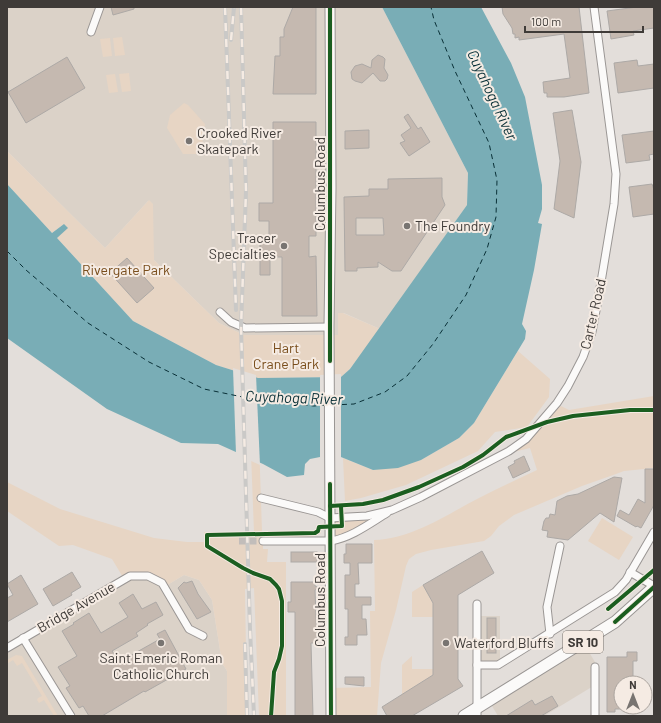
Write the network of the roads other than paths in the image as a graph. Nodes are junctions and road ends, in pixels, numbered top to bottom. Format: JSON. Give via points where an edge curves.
{"nodes":[{"id":1,"x":100,"y":7,"type":"edge"},
{"id":2,"x":330,"y":7,"type":"edge"},
{"id":3,"x":594,"y":7,"type":"edge"},
{"id":4,"x":91,"y":32,"type":"dead end"},
{"id":5,"x":220,"y":312,"type":"dead end"},
{"id":6,"x":330,"y":327,"type":"junction"},
{"id":7,"x":261,"y":498,"type":"dead end"},
{"id":8,"x":392,"y":510,"type":"junction"},
{"id":9,"x":330,"y":518,"type":"junction"},
{"id":10,"x":654,"y":532,"type":"edge"},
{"id":11,"x":263,"y":541,"type":"tunnel mouth"},
{"id":12,"x":330,"y":541,"type":"junction"},
{"id":13,"x":560,"y":546,"type":"dead end"},
{"id":14,"x":630,"y":572,"type":"junction"},
{"id":15,"x":654,"y":586,"type":"edge"},
{"id":16,"x":477,"y":604,"type":"dead end"},
{"id":17,"x":550,"y":634,"type":"junction"},
{"id":18,"x":203,"y":636,"type":"dead end"},
{"id":19,"x":23,"y":638,"type":"junction"},
{"id":20,"x":7,"y":648,"type":"edge"},
{"id":21,"x":477,"y":665,"type":"junction"},
{"id":22,"x":595,"y":667,"type":"dead end"},
{"id":23,"x":477,"y":712,"type":"edge"},
{"id":24,"x":71,"y":716,"type":"edge"},
{"id":25,"x":331,"y":716,"type":"edge"},
{"id":26,"x":464,"y":716,"type":"edge"},
{"id":27,"x":595,"y":716,"type":"edge"}],
"edges":[{"from":1,"to":4,"type":"street"},
{"from":2,"to":6,"type":"street","name":"Columbus Road"},
{"from":3,"to":8,"type":"street","name":"Carter Road","via":[[616,188],[595,316],[583,357],[557,404],[526,439],[509,451]]},
{"from":5,"to":6,"type":"street","via":[[231,322],[245,328]]},
{"from":6,"to":9,"type":"street","name":"Columbus Road"},
{"from":7,"to":9,"type":"street","via":[[318,512]]},
{"from":8,"to":9,"type":"street","name":"Carter Road","via":[[367,516]]},
{"from":8,"to":12,"type":"street","via":[[346,537]]},
{"from":9,"to":12,"type":"street","name":"Columbus Road"},
{"from":10,"to":14,"type":"street"},
{"from":11,"to":12,"type":"street"},
{"from":12,"to":25,"type":"street","name":"Columbus Road"},
{"from":13,"to":17,"type":"street","via":[[547,607]]},
{"from":14,"to":15,"type":"street"},
{"from":14,"to":17,"type":"street","via":[[615,592]]},
{"from":15,"to":23,"type":"main road","number":"SR 10","via":[[615,622]]},
{"from":16,"to":21,"type":"street"},
{"from":17,"to":21,"type":"street","via":[[498,665]]},
{"from":18,"to":19,"type":"street","name":"Bridge Avenue","via":[[189,629],[162,583],[148,576],[130,576]]},
{"from":19,"to":20,"type":"street","name":"Bridge Avenue"},
{"from":19,"to":24,"type":"street"},
{"from":21,"to":23,"type":"street"},
{"from":22,"to":27,"type":"street"},
{"from":23,"to":26,"type":"main road","number":"SR 10"}]}
